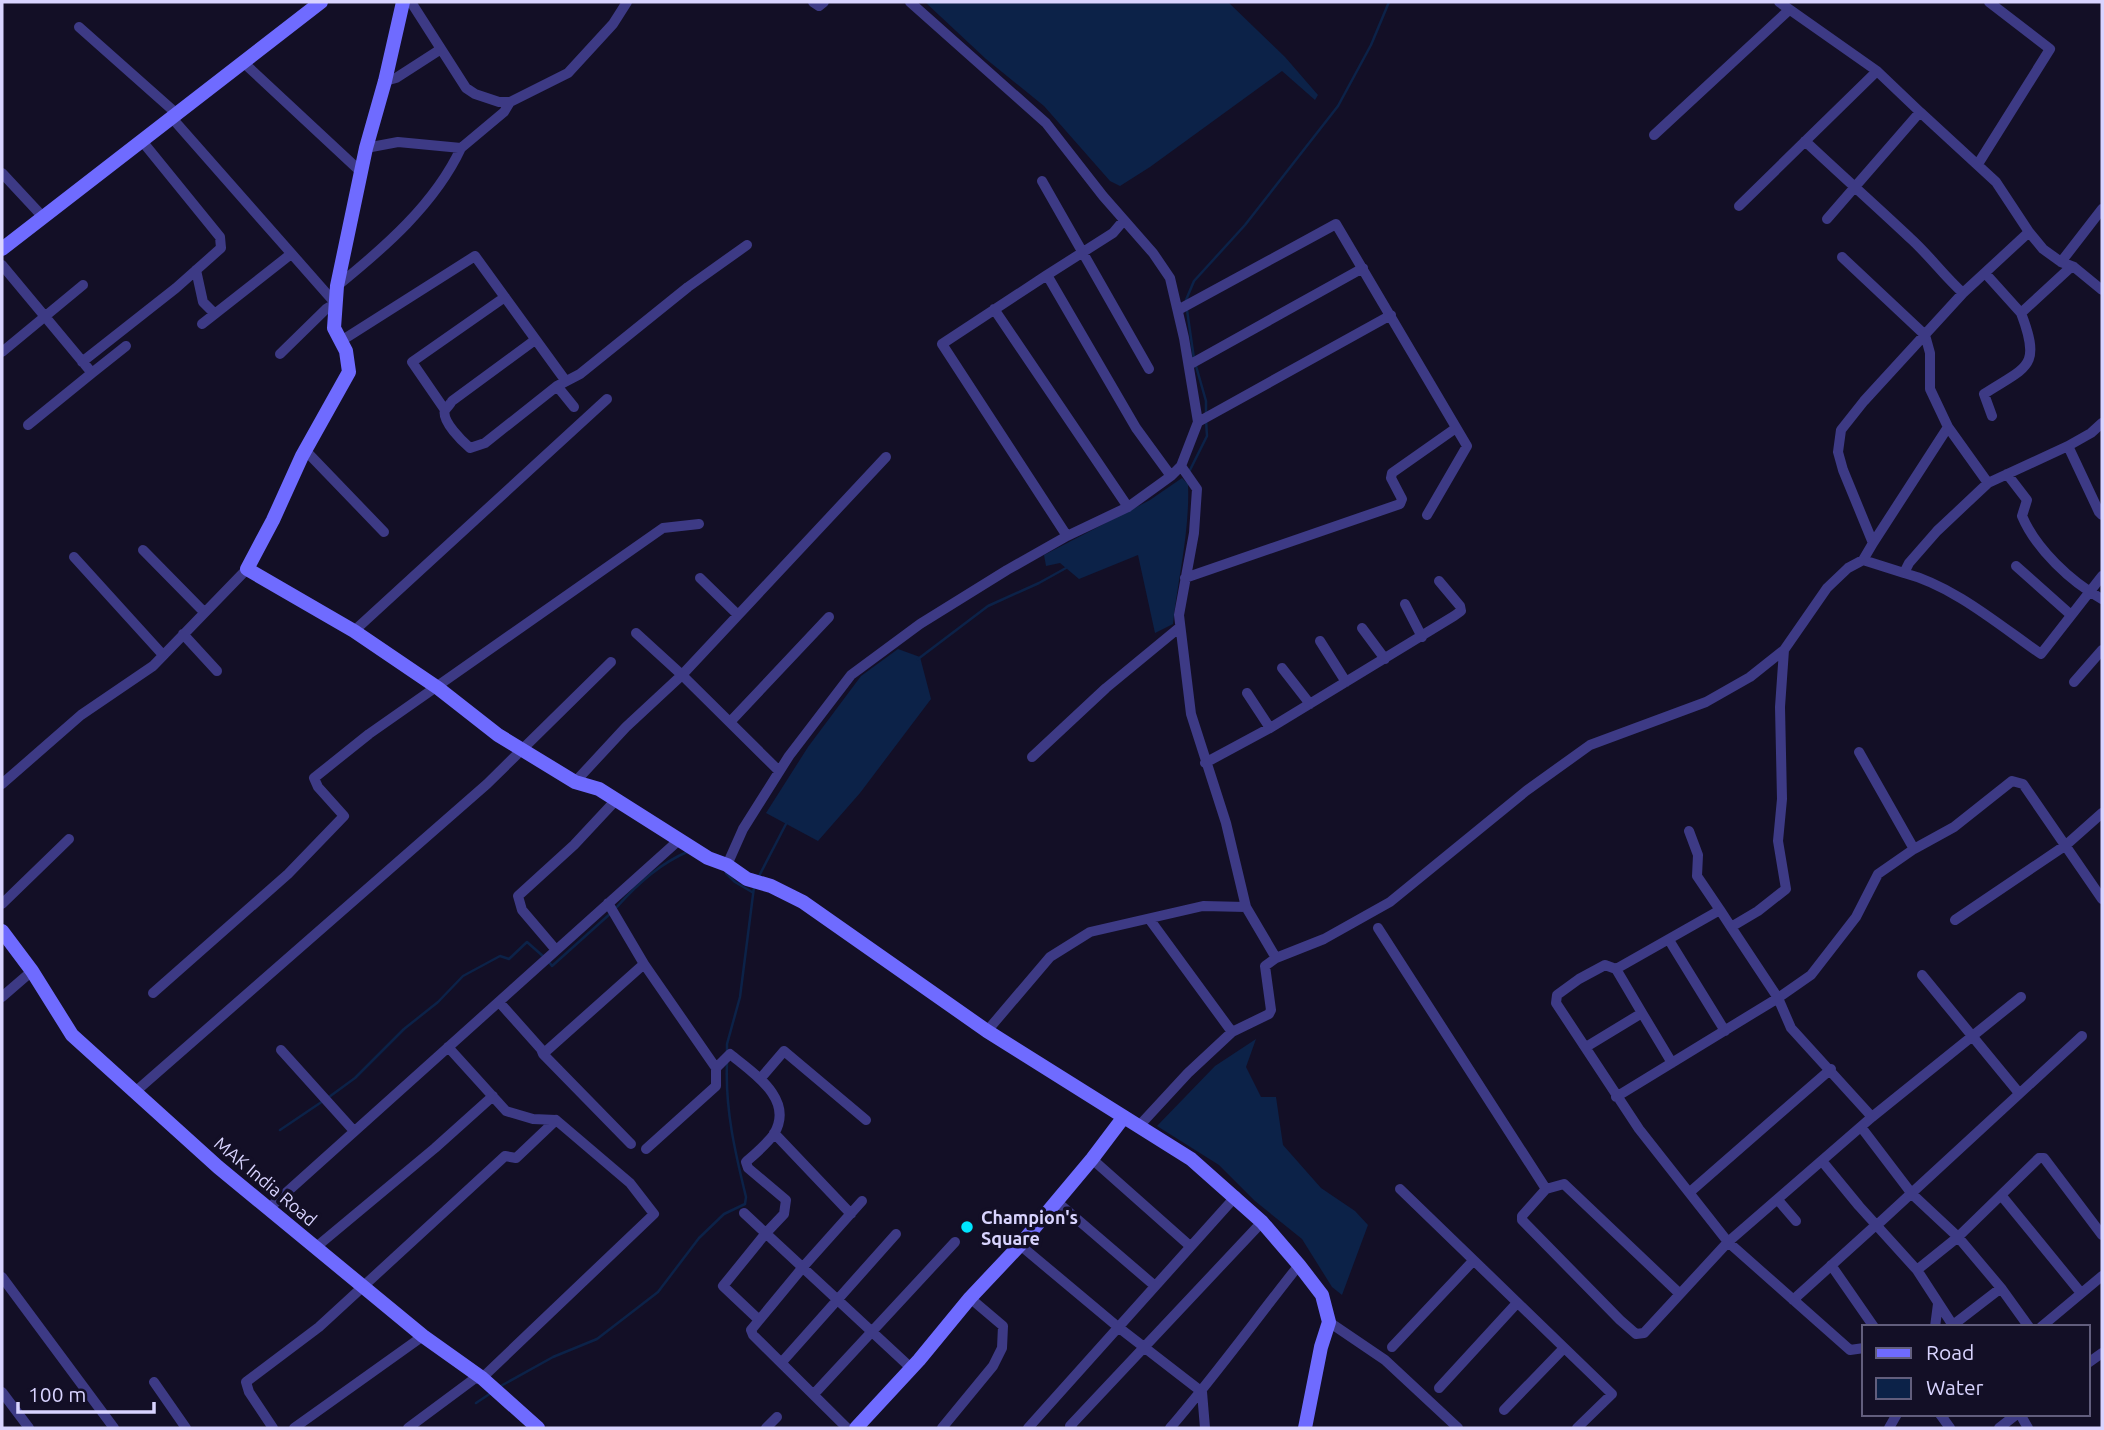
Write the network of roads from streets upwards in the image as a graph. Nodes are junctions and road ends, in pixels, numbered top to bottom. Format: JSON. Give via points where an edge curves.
{"nodes":[{"id":1,"x":321,"y":2,"type":"edge"},
{"id":2,"x":403,"y":2,"type":"edge"},
{"id":3,"x":411,"y":2,"type":"edge"},
{"id":4,"x":813,"y":2,"type":"edge"},
{"id":5,"x":824,"y":2,"type":"edge"},
{"id":6,"x":910,"y":2,"type":"edge"},
{"id":7,"x":1779,"y":2,"type":"edge"},
{"id":8,"x":1989,"y":2,"type":"edge"},
{"id":9,"x":621,"y":4,"type":"edge"},
{"id":10,"x":1789,"y":10,"type":"junction"},
{"id":11,"x":79,"y":27,"type":"dead end"},
{"id":12,"x":441,"y":49,"type":"junction"},
{"id":13,"x":244,"y":63,"type":"junction"},
{"id":14,"x":1877,"y":71,"type":"junction"},
{"id":15,"x":385,"y":81,"type":"junction"},
{"id":16,"x":510,"y":102,"type":"junction"},
{"id":17,"x":1920,"y":112,"type":"junction"},
{"id":18,"x":174,"y":116,"type":"junction"},
{"id":19,"x":1654,"y":135,"type":"dead end"},
{"id":20,"x":142,"y":141,"type":"junction"},
{"id":21,"x":1805,"y":141,"type":"junction"},
{"id":22,"x":366,"y":148,"type":"junction"},
{"id":23,"x":461,"y":148,"type":"junction"},
{"id":24,"x":1978,"y":164,"type":"junction"},
{"id":25,"x":361,"y":172,"type":"junction"},
{"id":26,"x":2,"y":173,"type":"edge"},
{"id":27,"x":1042,"y":181,"type":"dead end"},
{"id":28,"x":1855,"y":188,"type":"junction"},
{"id":29,"x":1739,"y":206,"type":"dead end"},
{"id":30,"x":2102,"y":209,"type":"edge"},
{"id":31,"x":43,"y":217,"type":"junction"},
{"id":32,"x":1827,"y":219,"type":"dead end"},
{"id":33,"x":1124,"y":220,"type":"junction"},
{"id":34,"x":2029,"y":232,"type":"junction"},
{"id":35,"x":747,"y":245,"type":"dead end"},
{"id":36,"x":2,"y":249,"type":"edge"},
{"id":37,"x":1083,"y":253,"type":"junction"},
{"id":38,"x":291,"y":254,"type":"junction"},
{"id":39,"x":1842,"y":257,"type":"dead end"},
{"id":40,"x":2067,"y":264,"type":"junction"},
{"id":41,"x":2,"y":265,"type":"edge"},
{"id":42,"x":1363,"y":268,"type":"junction"},
{"id":43,"x":196,"y":270,"type":"junction"},
{"id":44,"x":1984,"y":273,"type":"junction"},
{"id":45,"x":1047,"y":275,"type":"junction"},
{"id":46,"x":83,"y":285,"type":"dead end"},
{"id":47,"x":337,"y":286,"type":"junction"},
{"id":48,"x":2102,"y":290,"type":"edge"},
{"id":49,"x":1963,"y":293,"type":"junction"},
{"id":50,"x":505,"y":297,"type":"junction"},
{"id":51,"x":335,"y":303,"type":"junction"},
{"id":52,"x":1184,"y":307,"type":"junction"},
{"id":53,"x":994,"y":309,"type":"junction"},
{"id":54,"x":2021,"y":313,"type":"junction"},
{"id":55,"x":215,"y":314,"type":"junction"},
{"id":56,"x":1391,"y":314,"type":"junction"},
{"id":57,"x":45,"y":317,"type":"junction"},
{"id":58,"x":202,"y":324,"type":"dead end"},
{"id":59,"x":1925,"y":335,"type":"junction"},
{"id":60,"x":534,"y":340,"type":"junction"},
{"id":61,"x":341,"y":341,"type":"junction"},
{"id":62,"x":126,"y":346,"type":"dead end"},
{"id":63,"x":2,"y":352,"type":"edge"},
{"id":64,"x":280,"y":354,"type":"dead end"},
{"id":65,"x":82,"y":362,"type":"junction"},
{"id":66,"x":1193,"y":363,"type":"junction"},
{"id":67,"x":1149,"y":369,"type":"dead end"},
{"id":68,"x":92,"y":373,"type":"junction"},
{"id":69,"x":561,"y":383,"type":"junction"},
{"id":70,"x":607,"y":399,"type":"dead end"},
{"id":71,"x":574,"y":407,"type":"dead end"},
{"id":72,"x":445,"y":410,"type":"junction"},
{"id":73,"x":1992,"y":416,"type":"dead end"},
{"id":74,"x":1204,"y":419,"type":"junction"},
{"id":75,"x":2102,"y":423,"type":"edge"},
{"id":76,"x":28,"y":425,"type":"dead end"},
{"id":77,"x":1948,"y":427,"type":"junction"},
{"id":78,"x":1456,"y":428,"type":"junction"},
{"id":79,"x":2068,"y":446,"type":"junction"},
{"id":80,"x":305,"y":450,"type":"junction"},
{"id":81,"x":886,"y":457,"type":"dead end"},
{"id":82,"x":1185,"y":472,"type":"junction"},
{"id":83,"x":2007,"y":474,"type":"junction"},
{"id":84,"x":1171,"y":476,"type":"junction"},
{"id":85,"x":1988,"y":483,"type":"junction"},
{"id":86,"x":1128,"y":507,"type":"junction"},
{"id":87,"x":1427,"y":515,"type":"dead end"},
{"id":88,"x":2102,"y":515,"type":"edge"},
{"id":89,"x":699,"y":524,"type":"dead end"},
{"id":90,"x":384,"y":532,"type":"dead end"},
{"id":91,"x":1067,"y":536,"type":"junction"},
{"id":92,"x":1873,"y":543,"type":"junction"},
{"id":93,"x":143,"y":550,"type":"dead end"},
{"id":94,"x":74,"y":557,"type":"dead end"},
{"id":95,"x":1863,"y":560,"type":"junction"},
{"id":96,"x":2016,"y":566,"type":"dead end"},
{"id":97,"x":247,"y":569,"type":"junction"},
{"id":98,"x":1904,"y":573,"type":"junction"},
{"id":99,"x":2102,"y":576,"type":"edge"},
{"id":100,"x":700,"y":578,"type":"dead end"},
{"id":101,"x":1185,"y":579,"type":"junction"},
{"id":102,"x":1439,"y":581,"type":"dead end"},
{"id":103,"x":2090,"y":592,"type":"junction"},
{"id":104,"x":2102,"y":599,"type":"edge"},
{"id":105,"x":1405,"y":604,"type":"dead end"},
{"id":106,"x":204,"y":612,"type":"junction"},
{"id":107,"x":738,"y":615,"type":"junction"},
{"id":108,"x":2071,"y":615,"type":"junction"},
{"id":109,"x":829,"y":617,"type":"dead end"},
{"id":110,"x":1180,"y":627,"type":"junction"},
{"id":111,"x":1362,"y":628,"type":"dead end"},
{"id":112,"x":354,"y":631,"type":"junction"},
{"id":113,"x":636,"y":633,"type":"dead end"},
{"id":114,"x":183,"y":634,"type":"junction"},
{"id":115,"x":1422,"y":637,"type":"junction"},
{"id":116,"x":1320,"y":641,"type":"dead end"},
{"id":117,"x":1784,"y":650,"type":"junction"},
{"id":118,"x":2102,"y":650,"type":"edge"},
{"id":119,"x":163,"y":655,"type":"junction"},
{"id":120,"x":1385,"y":659,"type":"junction"},
{"id":121,"x":611,"y":662,"type":"dead end"},
{"id":122,"x":1282,"y":668,"type":"dead end"},
{"id":123,"x":218,"y":671,"type":"dead end"},
{"id":124,"x":682,"y":675,"type":"junction"},
{"id":125,"x":1346,"y":682,"type":"junction"},
{"id":126,"x":2074,"y":682,"type":"dead end"},
{"id":127,"x":438,"y":688,"type":"junction"},
{"id":128,"x":1247,"y":693,"type":"dead end"},
{"id":129,"x":1310,"y":704,"type":"junction"},
{"id":130,"x":730,"y":722,"type":"junction"},
{"id":131,"x":1270,"y":728,"type":"junction"},
{"id":132,"x":521,"y":749,"type":"junction"},
{"id":133,"x":1859,"y":752,"type":"dead end"},
{"id":134,"x":1032,"y":757,"type":"dead end"},
{"id":135,"x":1205,"y":763,"type":"junction"},
{"id":136,"x":779,"y":771,"type":"junction"},
{"id":137,"x":575,"y":782,"type":"junction"},
{"id":138,"x":2,"y":784,"type":"edge"},
{"id":139,"x":616,"y":800,"type":"junction"},
{"id":140,"x":2102,"y":813,"type":"edge"},
{"id":141,"x":1689,"y":831,"type":"dead end"},
{"id":142,"x":69,"y":839,"type":"dead end"},
{"id":143,"x":678,"y":841,"type":"junction"},
{"id":144,"x":2066,"y":845,"type":"junction"},
{"id":145,"x":1914,"y":849,"type":"junction"},
{"id":146,"x":727,"y":865,"type":"junction"},
{"id":147,"x":2102,"y":899,"type":"edge"},
{"id":148,"x":608,"y":903,"type":"junction"},
{"id":149,"x":2,"y":904,"type":"edge"},
{"id":150,"x":1247,"y":907,"type":"junction"},
{"id":151,"x":1720,"y":910,"type":"junction"},
{"id":152,"x":1150,"y":920,"type":"junction"},
{"id":153,"x":1955,"y":920,"type":"dead end"},
{"id":154,"x":1731,"y":927,"type":"junction"},
{"id":155,"x":1378,"y":928,"type":"dead end"},
{"id":156,"x":2,"y":931,"type":"edge"},
{"id":157,"x":1669,"y":940,"type":"junction"},
{"id":158,"x":556,"y":950,"type":"junction"},
{"id":159,"x":1276,"y":958,"type":"junction"},
{"id":160,"x":643,"y":964,"type":"junction"},
{"id":161,"x":1616,"y":970,"type":"junction"},
{"id":162,"x":32,"y":971,"type":"junction"},
{"id":163,"x":1922,"y":975,"type":"dead end"},
{"id":164,"x":153,"y":993,"type":"dead end"},
{"id":165,"x":2,"y":997,"type":"edge"},
{"id":166,"x":2021,"y":997,"type":"dead end"},
{"id":167,"x":1778,"y":998,"type":"junction"},
{"id":168,"x":499,"y":1002,"type":"junction"},
{"id":169,"x":1642,"y":1013,"type":"junction"},
{"id":170,"x":987,"y":1031,"type":"junction"},
{"id":171,"x":1725,"y":1031,"type":"junction"},
{"id":172,"x":1232,"y":1032,"type":"junction"},
{"id":173,"x":2082,"y":1036,"type":"dead end"},
{"id":174,"x":1973,"y":1037,"type":"junction"},
{"id":175,"x":448,"y":1047,"type":"junction"},
{"id":176,"x":1586,"y":1047,"type":"junction"},
{"id":177,"x":281,"y":1050,"type":"dead end"},
{"id":178,"x":543,"y":1054,"type":"junction"},
{"id":179,"x":1672,"y":1063,"type":"junction"},
{"id":180,"x":717,"y":1067,"type":"junction"},
{"id":181,"x":1831,"y":1069,"type":"junction"},
{"id":182,"x":760,"y":1079,"type":"junction"},
{"id":183,"x":135,"y":1092,"type":"junction"},
{"id":184,"x":2019,"y":1093,"type":"junction"},
{"id":185,"x":493,"y":1096,"type":"junction"},
{"id":186,"x":1616,"y":1097,"type":"junction"},
{"id":187,"x":1872,"y":1117,"type":"junction"},
{"id":188,"x":1123,"y":1118,"type":"junction"},
{"id":189,"x":556,"y":1120,"type":"junction"},
{"id":190,"x":866,"y":1120,"type":"dead end"},
{"id":191,"x":1139,"y":1126,"type":"junction"},
{"id":192,"x":1861,"y":1127,"type":"junction"},
{"id":193,"x":354,"y":1131,"type":"junction"},
{"id":194,"x":774,"y":1133,"type":"junction"},
{"id":195,"x":631,"y":1144,"type":"dead end"},
{"id":196,"x":646,"y":1149,"type":"dead end"},
{"id":197,"x":1092,"y":1159,"type":"junction"},
{"id":198,"x":1822,"y":1161,"type":"junction"},
{"id":199,"x":1400,"y":1189,"type":"dead end"},
{"id":200,"x":1546,"y":1189,"type":"junction"},
{"id":201,"x":1690,"y":1192,"type":"junction"},
{"id":202,"x":1912,"y":1194,"type":"junction"},
{"id":203,"x":2001,"y":1195,"type":"junction"},
{"id":204,"x":1236,"y":1196,"type":"junction"},
{"id":205,"x":1778,"y":1200,"type":"junction"},
{"id":206,"x":862,"y":1201,"type":"dead end"},
{"id":207,"x":1056,"y":1201,"type":"junction"},
{"id":208,"x":268,"y":1209,"type":"junction"},
{"id":209,"x":744,"y":1213,"type":"dead end"},
{"id":210,"x":851,"y":1214,"type":"junction"},
{"id":211,"x":1796,"y":1221,"type":"dead end"},
{"id":212,"x":1262,"y":1222,"type":"junction"},
{"id":213,"x":1877,"y":1224,"type":"junction"},
{"id":214,"x":766,"y":1233,"type":"junction"},
{"id":215,"x":895,"y":1234,"type":"dead end"},
{"id":216,"x":2102,"y":1234,"type":"edge"},
{"id":217,"x":1958,"y":1237,"type":"junction"},
{"id":218,"x":1728,"y":1241,"type":"junction"},
{"id":219,"x":955,"y":1242,"type":"dead end"},
{"id":220,"x":1020,"y":1245,"type":"junction"},
{"id":221,"x":1191,"y":1246,"type":"junction"},
{"id":222,"x":316,"y":1248,"type":"junction"},
{"id":223,"x":1473,"y":1261,"type":"junction"},
{"id":224,"x":1299,"y":1265,"type":"junction"},
{"id":225,"x":1831,"y":1265,"type":"junction"},
{"id":226,"x":803,"y":1267,"type":"junction"},
{"id":227,"x":1917,"y":1270,"type":"junction"},
{"id":228,"x":2102,"y":1276,"type":"edge"},
{"id":229,"x":2,"y":1277,"type":"edge"},
{"id":230,"x":1155,"y":1286,"type":"junction"},
{"id":231,"x":364,"y":1288,"type":"junction"},
{"id":232,"x":2001,"y":1288,"type":"junction"},
{"id":233,"x":1680,"y":1293,"type":"junction"},
{"id":234,"x":2081,"y":1293,"type":"junction"},
{"id":235,"x":970,"y":1298,"type":"junction"},
{"id":236,"x":837,"y":1299,"type":"junction"},
{"id":237,"x":1793,"y":1300,"type":"junction"},
{"id":238,"x":1517,"y":1303,"type":"junction"},
{"id":239,"x":1938,"y":1304,"type":"junction"},
{"id":240,"x":758,"y":1319,"type":"junction"},
{"id":241,"x":1329,"y":1322,"type":"junction"},
{"id":242,"x":1873,"y":1325,"type":"edge"},
{"id":243,"x":1935,"y":1325,"type":"edge"},
{"id":244,"x":1953,"y":1325,"type":"edge"},
{"id":245,"x":1955,"y":1325,"type":"edge"},
{"id":246,"x":2028,"y":1325,"type":"edge"},
{"id":247,"x":2043,"y":1325,"type":"edge"},
{"id":248,"x":1118,"y":1327,"type":"junction"},
{"id":249,"x":872,"y":1331,"type":"junction"},
{"id":250,"x":423,"y":1336,"type":"junction"},
{"id":251,"x":1392,"y":1346,"type":"dead end"},
{"id":252,"x":1144,"y":1348,"type":"junction"},
{"id":253,"x":1564,"y":1348,"type":"junction"},
{"id":254,"x":1862,"y":1348,"type":"edge"},
{"id":255,"x":782,"y":1362,"type":"junction"},
{"id":256,"x":911,"y":1368,"type":"junction"},
{"id":257,"x":154,"y":1382,"type":"dead end"},
{"id":258,"x":491,"y":1386,"type":"junction"},
{"id":259,"x":1439,"y":1388,"type":"dead end"},
{"id":260,"x":2,"y":1392,"type":"edge"},
{"id":261,"x":1202,"y":1392,"type":"junction"},
{"id":262,"x":814,"y":1394,"type":"junction"},
{"id":263,"x":1504,"y":1410,"type":"dead end"},
{"id":264,"x":777,"y":1416,"type":"dead end"},
{"id":265,"x":1204,"y":1416,"type":"junction"},
{"id":266,"x":2015,"y":1416,"type":"edge"},
{"id":267,"x":29,"y":1428,"type":"edge"},
{"id":268,"x":114,"y":1428,"type":"edge"},
{"id":269,"x":186,"y":1428,"type":"edge"},
{"id":270,"x":273,"y":1428,"type":"edge"},
{"id":271,"x":294,"y":1428,"type":"edge"},
{"id":272,"x":408,"y":1428,"type":"edge"},
{"id":273,"x":538,"y":1428,"type":"edge"},
{"id":274,"x":766,"y":1428,"type":"edge"},
{"id":275,"x":846,"y":1428,"type":"edge"},
{"id":276,"x":856,"y":1428,"type":"edge"},
{"id":277,"x":942,"y":1428,"type":"edge"},
{"id":278,"x":1028,"y":1428,"type":"edge"},
{"id":279,"x":1072,"y":1428,"type":"edge"},
{"id":280,"x":1170,"y":1428,"type":"edge"},
{"id":281,"x":1205,"y":1428,"type":"edge"},
{"id":282,"x":1215,"y":1428,"type":"edge"},
{"id":283,"x":1305,"y":1428,"type":"edge"},
{"id":284,"x":1458,"y":1428,"type":"edge"},
{"id":285,"x":1577,"y":1428,"type":"edge"},
{"id":286,"x":1999,"y":1428,"type":"edge"}],
"edges":[{"from":1,"to":13,"type":"street"},
{"from":2,"to":15,"type":"street"},
{"from":3,"to":12,"type":"street"},
{"from":4,"to":5,"type":"street","via":[[819,6]]},
{"from":6,"to":33,"type":"street","via":[[1046,123]]},
{"from":7,"to":10,"type":"street"},
{"from":8,"to":24,"type":"street","via":[[2050,49]]},
{"from":9,"to":16,"type":"street","via":[[601,37],[568,73]]},
{"from":10,"to":14,"type":"street"},
{"from":10,"to":19,"type":"street"},
{"from":11,"to":18,"type":"street"},
{"from":12,"to":15,"type":"street"},
{"from":12,"to":16,"type":"street","via":[[467,88]]},
{"from":13,"to":18,"type":"street"},
{"from":13,"to":25,"type":"street"},
{"from":14,"to":17,"type":"street"},
{"from":14,"to":21,"type":"street"},
{"from":15,"to":22,"type":"street"},
{"from":16,"to":23,"type":"street"},
{"from":17,"to":24,"type":"street"},
{"from":17,"to":28,"type":"street"},
{"from":18,"to":20,"type":"street"},
{"from":18,"to":38,"type":"street"},
{"from":20,"to":31,"type":"street"},
{"from":20,"to":43,"type":"street","via":[[221,241],[221,248]]},
{"from":21,"to":28,"type":"street"},
{"from":21,"to":29,"type":"street"},
{"from":22,"to":23,"type":"street","via":[[398,142]]},
{"from":22,"to":25,"type":"street"},
{"from":23,"to":47,"type":"street","via":[[450,172],[413,216],[376,255]]},
{"from":24,"to":34,"type":"street","via":[[1996,182]]},
{"from":25,"to":47,"type":"street"},
{"from":26,"to":31,"type":"street"},
{"from":27,"to":37,"type":"street"},
{"from":28,"to":32,"type":"street"},
{"from":28,"to":49,"type":"street"},
{"from":30,"to":40,"type":"street"},
{"from":31,"to":36,"type":"street"},
{"from":33,"to":37,"type":"street"},
{"from":33,"to":52,"type":"street","via":[[1153,253]]},
{"from":34,"to":40,"type":"street","via":[[2043,249]]},
{"from":34,"to":44,"type":"street"},
{"from":35,"to":69,"type":"street","via":[[580,374]]},
{"from":37,"to":45,"type":"street"},
{"from":37,"to":67,"type":"street"},
{"from":38,"to":51,"type":"street"},
{"from":38,"to":55,"type":"street"},
{"from":39,"to":59,"type":"street"},
{"from":40,"to":48,"type":"street"},
{"from":40,"to":54,"type":"street"},
{"from":41,"to":57,"type":"street"},
{"from":42,"to":52,"type":"street","via":[[1336,224]]},
{"from":42,"to":56,"type":"street"},
{"from":42,"to":66,"type":"street"},
{"from":43,"to":55,"type":"street","via":[[202,302]]},
{"from":43,"to":65,"type":"street"},
{"from":44,"to":49,"type":"street"},
{"from":44,"to":54,"type":"street"},
{"from":45,"to":53,"type":"street"},
{"from":45,"to":84,"type":"street","via":[[1136,428]]},
{"from":46,"to":57,"type":"street"},
{"from":47,"to":51,"type":"street"},
{"from":49,"to":59,"type":"street"},
{"from":50,"to":60,"type":"street"},
{"from":50,"to":61,"type":"street","via":[[475,256]]},
{"from":50,"to":72,"type":"street","via":[[412,362]]},
{"from":51,"to":61,"type":"street","via":[[334,328]]},
{"from":51,"to":64,"type":"street"},
{"from":52,"to":66,"type":"street"},
{"from":53,"to":86,"type":"street"},
{"from":53,"to":91,"type":"street","via":[[942,344]]},
{"from":54,"to":73,"type":"street","via":[[2031,344],[2030,359],[2018,373],[1983,394]]},
{"from":55,"to":58,"type":"street"},
{"from":56,"to":74,"type":"street"},
{"from":56,"to":78,"type":"street"},
{"from":57,"to":63,"type":"street"},
{"from":57,"to":65,"type":"street"},
{"from":59,"to":77,"type":"street","via":[[1930,389]]},
{"from":59,"to":92,"type":"street","via":[[1842,430],[1838,452]]},
{"from":60,"to":69,"type":"street"},
{"from":60,"to":72,"type":"street"},
{"from":61,"to":80,"type":"street","via":[[349,372]]},
{"from":62,"to":68,"type":"street"},
{"from":65,"to":68,"type":"street"},
{"from":66,"to":74,"type":"street"},
{"from":68,"to":76,"type":"street"},
{"from":69,"to":71,"type":"street"},
{"from":69,"to":72,"type":"street","via":[[476,447],[461,441],[444,416]]},
{"from":70,"to":112,"type":"street"},
{"from":74,"to":82,"type":"street"},
{"from":75,"to":79,"type":"street"},
{"from":77,"to":85,"type":"street"},
{"from":77,"to":92,"type":"street"},
{"from":78,"to":87,"type":"street","via":[[1466,449]]},
{"from":78,"to":101,"type":"street","via":[[1392,473],[1402,499],[1399,504]]},
{"from":79,"to":83,"type":"street"},
{"from":79,"to":88,"type":"street"},
{"from":80,"to":90,"type":"street"},
{"from":80,"to":97,"type":"street"},
{"from":81,"to":107,"type":"street"},
{"from":82,"to":84,"type":"street"},
{"from":82,"to":101,"type":"street","via":[[1197,489]]},
{"from":83,"to":85,"type":"street"},
{"from":83,"to":103,"type":"street","via":[[2027,500],[2022,516],[2027,528]]},
{"from":84,"to":86,"type":"street"},
{"from":85,"to":98,"type":"street","via":[[1937,531]]},
{"from":86,"to":91,"type":"street"},
{"from":89,"to":127,"type":"street","via":[[663,528]]},
{"from":91,"to":136,"type":"street","via":[[920,624],[850,675]]},
{"from":92,"to":95,"type":"street"},
{"from":93,"to":106,"type":"street"},
{"from":94,"to":119,"type":"street"},
{"from":95,"to":98,"type":"street"},
{"from":95,"to":117,"type":"street","via":[[1827,588]]},
{"from":96,"to":108,"type":"street"},
{"from":97,"to":106,"type":"street"},
{"from":97,"to":112,"type":"street"},
{"from":98,"to":108,"type":"street","via":[[1966,602],[2041,654]]},
{"from":99,"to":103,"type":"street"},
{"from":100,"to":107,"type":"street"},
{"from":101,"to":110,"type":"street"},
{"from":102,"to":115,"type":"street","via":[[1462,609]]},
{"from":103,"to":104,"type":"street"},
{"from":103,"to":108,"type":"street"},
{"from":105,"to":115,"type":"street"},
{"from":106,"to":114,"type":"street"},
{"from":107,"to":124,"type":"street"},
{"from":109,"to":130,"type":"street"},
{"from":110,"to":134,"type":"street"},
{"from":110,"to":135,"type":"street","via":[[1191,714]]},
{"from":111,"to":120,"type":"street"},
{"from":112,"to":127,"type":"street"},
{"from":113,"to":124,"type":"street"},
{"from":114,"to":119,"type":"street"},
{"from":114,"to":123,"type":"street"},
{"from":115,"to":120,"type":"street"},
{"from":116,"to":125,"type":"street"},
{"from":117,"to":154,"type":"street","via":[[1778,841],[1786,889]]},
{"from":117,"to":159,"type":"street","via":[[1750,677],[1706,702],[1590,745],[1390,902],[1324,939]]},
{"from":118,"to":126,"type":"street"},
{"from":119,"to":138,"type":"street","via":[[81,715]]},
{"from":120,"to":125,"type":"street"},
{"from":121,"to":132,"type":"street"},
{"from":122,"to":129,"type":"street"},
{"from":124,"to":130,"type":"street"},
{"from":124,"to":137,"type":"street"},
{"from":125,"to":129,"type":"street"},
{"from":127,"to":132,"type":"street"},
{"from":127,"to":164,"type":"street","via":[[314,778],[344,816],[288,874]]},
{"from":128,"to":131,"type":"street"},
{"from":129,"to":131,"type":"street"},
{"from":130,"to":136,"type":"street"},
{"from":131,"to":135,"type":"street"},
{"from":132,"to":137,"type":"street"},
{"from":132,"to":183,"type":"street","via":[[487,784]]},
{"from":133,"to":145,"type":"street"},
{"from":135,"to":150,"type":"street"},
{"from":136,"to":146,"type":"street"},
{"from":137,"to":139,"type":"street"},
{"from":139,"to":143,"type":"street"},
{"from":139,"to":158,"type":"street","via":[[518,896],[522,910]]},
{"from":140,"to":144,"type":"street"},
{"from":141,"to":151,"type":"street","via":[[1698,855],[1697,876]]},
{"from":142,"to":149,"type":"street"},
{"from":143,"to":146,"type":"street"},
{"from":143,"to":148,"type":"street"},
{"from":144,"to":145,"type":"street","via":[[2023,784],[2012,781],[1954,827]]},
{"from":144,"to":147,"type":"street"},
{"from":144,"to":153,"type":"street"},
{"from":145,"to":167,"type":"street","via":[[1878,874],[1856,917],[1811,975]]},
{"from":146,"to":170,"type":"street","via":[[747,879],[803,902]]},
{"from":148,"to":158,"type":"street"},
{"from":148,"to":160,"type":"street"},
{"from":150,"to":152,"type":"street","via":[[1203,906]]},
{"from":150,"to":159,"type":"street"},
{"from":151,"to":154,"type":"street"},
{"from":151,"to":157,"type":"street"},
{"from":152,"to":170,"type":"street","via":[[1090,932],[1049,957]]},
{"from":152,"to":172,"type":"street"},
{"from":154,"to":167,"type":"street"},
{"from":155,"to":200,"type":"street"},
{"from":156,"to":162,"type":"street","name":"MAK India Road"},
{"from":157,"to":161,"type":"street"},
{"from":157,"to":171,"type":"street"},
{"from":158,"to":168,"type":"street"},
{"from":159,"to":172,"type":"street","via":[[1265,966],[1271,1010]]},
{"from":160,"to":178,"type":"street"},
{"from":160,"to":180,"type":"street"},
{"from":161,"to":169,"type":"street"},
{"from":161,"to":176,"type":"street","via":[[1605,965],[1557,995],[1556,1003]]},
{"from":162,"to":165,"type":"street"},
{"from":162,"to":183,"type":"street","name":"MAK India Road","via":[[72,1035]]},
{"from":163,"to":174,"type":"street"},
{"from":166,"to":174,"type":"street"},
{"from":167,"to":171,"type":"street"},
{"from":167,"to":181,"type":"street","via":[[1791,1028]]},
{"from":168,"to":175,"type":"street"},
{"from":168,"to":178,"type":"street"},
{"from":169,"to":176,"type":"street"},
{"from":169,"to":179,"type":"street"},
{"from":170,"to":188,"type":"street"},
{"from":171,"to":179,"type":"street"},
{"from":172,"to":191,"type":"street"},
{"from":173,"to":184,"type":"street"},
{"from":174,"to":184,"type":"street"},
{"from":174,"to":187,"type":"street"},
{"from":175,"to":185,"type":"street"},
{"from":175,"to":193,"type":"street"},
{"from":176,"to":186,"type":"street"},
{"from":177,"to":193,"type":"street"},
{"from":178,"to":195,"type":"street"},
{"from":179,"to":186,"type":"street"},
{"from":180,"to":182,"type":"street","via":[[730,1054]]},
{"from":180,"to":196,"type":"street","via":[[716,1086]]},
{"from":181,"to":187,"type":"street"},
{"from":181,"to":201,"type":"street"},
{"from":182,"to":190,"type":"street","via":[[784,1051]]},
{"from":182,"to":194,"type":"street","via":[[780,1112]]},
{"from":183,"to":208,"type":"street","name":"MAK India Road"},
{"from":184,"to":202,"type":"street"},
{"from":185,"to":189,"type":"street","via":[[506,1111]]},
{"from":185,"to":222,"type":"street"},
{"from":186,"to":201,"type":"street"},
{"from":187,"to":192,"type":"street"},
{"from":188,"to":191,"type":"street"},
{"from":188,"to":197,"type":"street"},
{"from":189,"to":231,"type":"street","via":[[516,1158],[505,1156]]},
{"from":189,"to":258,"type":"street","via":[[630,1183],[654,1214]]},
{"from":191,"to":204,"type":"street","via":[[1191,1159]]},
{"from":192,"to":198,"type":"street"},
{"from":192,"to":202,"type":"street"},
{"from":193,"to":208,"type":"street"},
{"from":194,"to":210,"type":"street"},
{"from":194,"to":214,"type":"street","via":[[747,1162],[748,1168],[786,1200],[784,1214]]},
{"from":197,"to":207,"type":"street"},
{"from":197,"to":221,"type":"street"},
{"from":198,"to":205,"type":"street"},
{"from":198,"to":213,"type":"street"},
{"from":199,"to":223,"type":"street"},
{"from":200,"to":233,"type":"street","via":[[1564,1184]]},
{"from":200,"to":233,"type":"street","via":[[1522,1220],[1636,1334],[1644,1333]]},
{"from":201,"to":218,"type":"street"},
{"from":202,"to":213,"type":"street"},
{"from":202,"to":217,"type":"street"},
{"from":203,"to":216,"type":"street","via":[[2044,1158]]},
{"from":203,"to":217,"type":"street"},
{"from":203,"to":234,"type":"street"},
{"from":204,"to":212,"type":"street"},
{"from":204,"to":221,"type":"street"},
{"from":205,"to":211,"type":"street"},
{"from":205,"to":218,"type":"street"},
{"from":206,"to":210,"type":"street"},
{"from":207,"to":220,"type":"street"},
{"from":207,"to":230,"type":"street"},
{"from":208,"to":222,"type":"street","name":"MAK India Road"},
{"from":209,"to":214,"type":"street"},
{"from":210,"to":226,"type":"street"},
{"from":212,"to":224,"type":"street"},
{"from":212,"to":252,"type":"street"},
{"from":213,"to":225,"type":"street"},
{"from":213,"to":227,"type":"street"},
{"from":214,"to":226,"type":"street"},
{"from":214,"to":240,"type":"street","via":[[723,1286]]},
{"from":215,"to":236,"type":"street"},
{"from":217,"to":227,"type":"street"},
{"from":217,"to":232,"type":"street"},
{"from":218,"to":233,"type":"street"},
{"from":218,"to":237,"type":"street"},
{"from":219,"to":249,"type":"street"},
{"from":220,"to":235,"type":"street"},
{"from":220,"to":248,"type":"street"},
{"from":221,"to":230,"type":"street"},
{"from":222,"to":231,"type":"street","name":"MAK India Road"},
{"from":223,"to":238,"type":"street"},
{"from":223,"to":251,"type":"street"},
{"from":224,"to":241,"type":"street","via":[[1322,1295]]},
{"from":224,"to":261,"type":"street"},
{"from":225,"to":237,"type":"street"},
{"from":225,"to":242,"type":"street"},
{"from":226,"to":236,"type":"street"},
{"from":226,"to":240,"type":"street"},
{"from":227,"to":239,"type":"street"},
{"from":228,"to":234,"type":"street"},
{"from":229,"to":268,"type":"street"},
{"from":230,"to":248,"type":"street"},
{"from":231,"to":250,"type":"street","name":"MAK India Road"},
{"from":231,"to":270,"type":"street","via":[[246,1382]]},
{"from":232,"to":245,"type":"street"},
{"from":232,"to":246,"type":"street"},
{"from":234,"to":247,"type":"street"},
{"from":235,"to":256,"type":"street"},
{"from":235,"to":277,"type":"street","via":[[1003,1326],[1002,1348],[993,1367]]},
{"from":236,"to":249,"type":"street"},
{"from":236,"to":255,"type":"street"},
{"from":237,"to":254,"type":"street","via":[[1850,1350]]},
{"from":238,"to":253,"type":"street"},
{"from":238,"to":259,"type":"street"},
{"from":239,"to":243,"type":"street"},
{"from":239,"to":244,"type":"street"},
{"from":240,"to":255,"type":"street","via":[[753,1335]]},
{"from":241,"to":283,"type":"street"},
{"from":241,"to":284,"type":"street","via":[[1385,1360]]},
{"from":248,"to":252,"type":"street"},
{"from":248,"to":278,"type":"street"},
{"from":249,"to":256,"type":"street"},
{"from":249,"to":262,"type":"street"},
{"from":250,"to":258,"type":"street","name":"MAK India Road"},
{"from":250,"to":271,"type":"street"},
{"from":252,"to":261,"type":"street"},
{"from":252,"to":279,"type":"street"},
{"from":253,"to":263,"type":"street"},
{"from":253,"to":285,"type":"street","via":[[1612,1394]]},
{"from":255,"to":262,"type":"street"},
{"from":256,"to":276,"type":"street"},
{"from":257,"to":269,"type":"street"},
{"from":258,"to":272,"type":"street","via":[[474,1379]]},
{"from":258,"to":273,"type":"street","name":"MAK India Road"},
{"from":260,"to":267,"type":"street"},
{"from":261,"to":265,"type":"street"},
{"from":261,"to":280,"type":"street"},
{"from":262,"to":275,"type":"street"},
{"from":264,"to":274,"type":"street"},
{"from":265,"to":281,"type":"street"},
{"from":265,"to":282,"type":"street"},
{"from":266,"to":286,"type":"street"}]}
